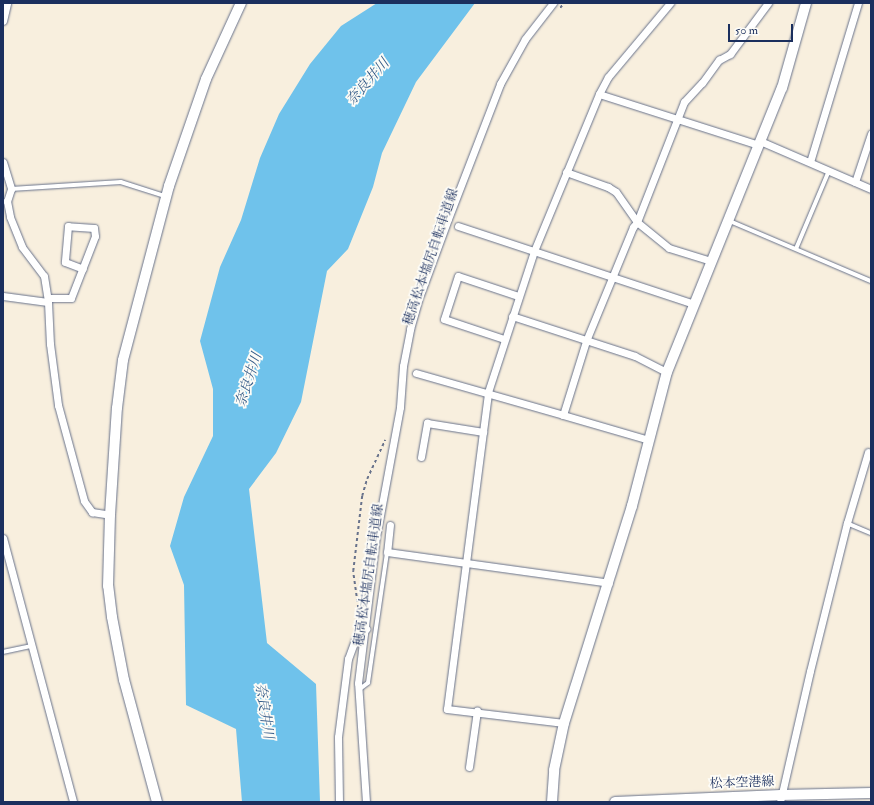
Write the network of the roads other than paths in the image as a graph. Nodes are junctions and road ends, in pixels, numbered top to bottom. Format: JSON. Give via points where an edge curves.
{"nodes":[{"id":1,"x":7,"y":3,"type":"edge"},
{"id":2,"x":241,"y":3,"type":"edge"},
{"id":3,"x":553,"y":3,"type":"edge"},
{"id":4,"x":670,"y":3,"type":"edge"},
{"id":5,"x":768,"y":3,"type":"edge"},
{"id":6,"x":858,"y":3,"type":"edge"},
{"id":7,"x":805,"y":4,"type":"edge"},
{"id":8,"x":3,"y":21,"type":"edge"},
{"id":9,"x":599,"y":94,"type":"junction"},
{"id":10,"x":678,"y":119,"type":"junction"},
{"id":11,"x":871,"y":134,"type":"edge"},
{"id":12,"x":759,"y":143,"type":"junction"},
{"id":13,"x":3,"y":162,"type":"edge"},
{"id":14,"x":810,"y":162,"type":"junction"},
{"id":15,"x":829,"y":171,"type":"junction"},
{"id":16,"x":566,"y":172,"type":"junction"},
{"id":17,"x":856,"y":182,"type":"junction"},
{"id":18,"x":11,"y":189,"type":"junction"},
{"id":19,"x":871,"y":189,"type":"edge"},
{"id":20,"x":166,"y":196,"type":"junction"},
{"id":21,"x":728,"y":220,"type":"junction"},
{"id":22,"x":637,"y":222,"type":"junction"},
{"id":23,"x":458,"y":226,"type":"dead end"},
{"id":24,"x":796,"y":249,"type":"junction"},
{"id":25,"x":534,"y":251,"type":"junction"},
{"id":26,"x":711,"y":262,"type":"junction"},
{"id":27,"x":83,"y":269,"type":"junction"},
{"id":28,"x":612,"y":277,"type":"junction"},
{"id":29,"x":871,"y":281,"type":"edge"},
{"id":30,"x":3,"y":296,"type":"edge"},
{"id":31,"x":518,"y":296,"type":"junction"},
{"id":32,"x":48,"y":300,"type":"junction"},
{"id":33,"x":694,"y":304,"type":"junction"},
{"id":34,"x":512,"y":316,"type":"junction"},
{"id":35,"x":504,"y":338,"type":"junction"},
{"id":36,"x":586,"y":341,"type":"junction"},
{"id":37,"x":667,"y":372,"type":"junction"},
{"id":38,"x":416,"y":373,"type":"dead end"},
{"id":39,"x":488,"y":392,"type":"junction"},
{"id":40,"x":563,"y":416,"type":"junction"},
{"id":41,"x":483,"y":432,"type":"junction"},
{"id":42,"x":649,"y":440,"type":"junction"},
{"id":43,"x":868,"y":452,"type":"dead end"},
{"id":44,"x":421,"y":457,"type":"dead end"},
{"id":45,"x":110,"y":515,"type":"junction"},
{"id":46,"x":847,"y":523,"type":"junction"},
{"id":47,"x":390,"y":525,"type":"dead end"},
{"id":48,"x":871,"y":533,"type":"edge"},
{"id":49,"x":3,"y":538,"type":"edge"},
{"id":50,"x":386,"y":552,"type":"junction"},
{"id":51,"x":465,"y":563,"type":"junction"},
{"id":52,"x":609,"y":583,"type":"junction"},
{"id":53,"x":366,"y":629,"type":"junction"},
{"id":54,"x":31,"y":646,"type":"junction"},
{"id":55,"x":3,"y":652,"type":"edge"},
{"id":56,"x":359,"y":690,"type":"junction"},
{"id":57,"x":477,"y":711,"type":"junction"},
{"id":58,"x":564,"y":723,"type":"junction"},
{"id":59,"x":469,"y":767,"type":"dead end"},
{"id":60,"x":871,"y":793,"type":"edge"},
{"id":61,"x":781,"y":798,"type":"edge"},
{"id":62,"x":831,"y":798,"type":"edge"},
{"id":63,"x":73,"y":802,"type":"edge"},
{"id":64,"x":157,"y":802,"type":"edge"},
{"id":65,"x":339,"y":802,"type":"edge"},
{"id":66,"x":366,"y":802,"type":"edge"},
{"id":67,"x":552,"y":802,"type":"edge"},
{"id":68,"x":615,"y":802,"type":"edge"},
{"id":69,"x":619,"y":802,"type":"edge"}],
"edges":[{"from":1,"to":8,"type":"street"},
{"from":2,"to":20,"type":"street","via":[[206,79]]},
{"from":3,"to":53,"type":"street","via":[[525,39],[500,84],[420,295],[403,366],[400,407],[376,537]]},
{"from":4,"to":9,"type":"street","via":[[608,77]]},
{"from":5,"to":10,"type":"street","via":[[730,54],[719,60],[684,102]]},
{"from":6,"to":14,"type":"street"},
{"from":7,"to":12,"type":"street","via":[[782,88]]},
{"from":9,"to":10,"type":"street"},
{"from":9,"to":16,"type":"street"},
{"from":10,"to":12,"type":"street"},
{"from":10,"to":22,"type":"street"},
{"from":11,"to":17,"type":"street"},
{"from":12,"to":14,"type":"street"},
{"from":12,"to":21,"type":"street"},
{"from":13,"to":18,"type":"street"},
{"from":14,"to":15,"type":"street"},
{"from":15,"to":17,"type":"street"},
{"from":15,"to":24,"type":"lane"},
{"from":16,"to":22,"type":"street","via":[[616,192]]},
{"from":16,"to":25,"type":"street"},
{"from":17,"to":19,"type":"street"},
{"from":18,"to":20,"type":"lane","via":[[121,182]]},
{"from":18,"to":32,"type":"street","via":[[7,201],[10,217],[22,247],[44,276]]},
{"from":20,"to":45,"type":"street","via":[[123,360]]},
{"from":21,"to":24,"type":"lane"},
{"from":21,"to":26,"type":"street"},
{"from":22,"to":26,"type":"street","via":[[669,248]]},
{"from":22,"to":28,"type":"street"},
{"from":23,"to":25,"type":"street"},
{"from":24,"to":29,"type":"lane"},
{"from":25,"to":28,"type":"street"},
{"from":25,"to":31,"type":"street"},
{"from":26,"to":33,"type":"street"},
{"from":27,"to":27,"type":"street","via":[[95,236],[94,228],[68,226],[65,262]]},
{"from":27,"to":32,"type":"street","via":[[72,298]]},
{"from":28,"to":33,"type":"street"},
{"from":28,"to":36,"type":"street"},
{"from":30,"to":32,"type":"street"},
{"from":31,"to":34,"type":"street"},
{"from":31,"to":35,"type":"street","via":[[458,276],[444,319]]},
{"from":32,"to":45,"type":"street","via":[[50,344],[58,405],[84,501],[92,512]]},
{"from":33,"to":37,"type":"street"},
{"from":34,"to":35,"type":"street"},
{"from":34,"to":36,"type":"street"},
{"from":35,"to":39,"type":"street"},
{"from":36,"to":37,"type":"street","via":[[636,356]]},
{"from":36,"to":40,"type":"street"},
{"from":37,"to":42,"type":"street"},
{"from":38,"to":39,"type":"street"},
{"from":39,"to":40,"type":"street"},
{"from":39,"to":41,"type":"street"},
{"from":40,"to":42,"type":"street"},
{"from":41,"to":44,"type":"street","via":[[427,423]]},
{"from":41,"to":51,"type":"street"},
{"from":42,"to":52,"type":"street"},
{"from":43,"to":46,"type":"street"},
{"from":45,"to":64,"type":"street","via":[[108,586],[112,617],[124,680]]},
{"from":46,"to":48,"type":"lane"},
{"from":46,"to":61,"type":"street"},
{"from":47,"to":50,"type":"street"},
{"from":49,"to":54,"type":"street"},
{"from":50,"to":51,"type":"street"},
{"from":50,"to":56,"type":"lane","via":[[368,683]]},
{"from":51,"to":52,"type":"street"},
{"from":51,"to":57,"type":"street","via":[[447,709]]},
{"from":52,"to":58,"type":"street"},
{"from":53,"to":56,"type":"street"},
{"from":53,"to":65,"type":"street","via":[[355,640],[348,659],[338,737]]},
{"from":54,"to":55,"type":"lane"},
{"from":54,"to":63,"type":"street"},
{"from":56,"to":66,"type":"street"},
{"from":57,"to":58,"type":"street"},
{"from":57,"to":59,"type":"street"},
{"from":58,"to":67,"type":"street","via":[[554,770]]},
{"from":60,"to":62,"type":"street","name":"松本空港線"},
{"from":61,"to":62,"type":"street","name":"松本空港線"},
{"from":61,"to":69,"type":"street","name":"松本空港線"},
{"from":68,"to":69,"type":"street","name":"松本空港線"}]}
